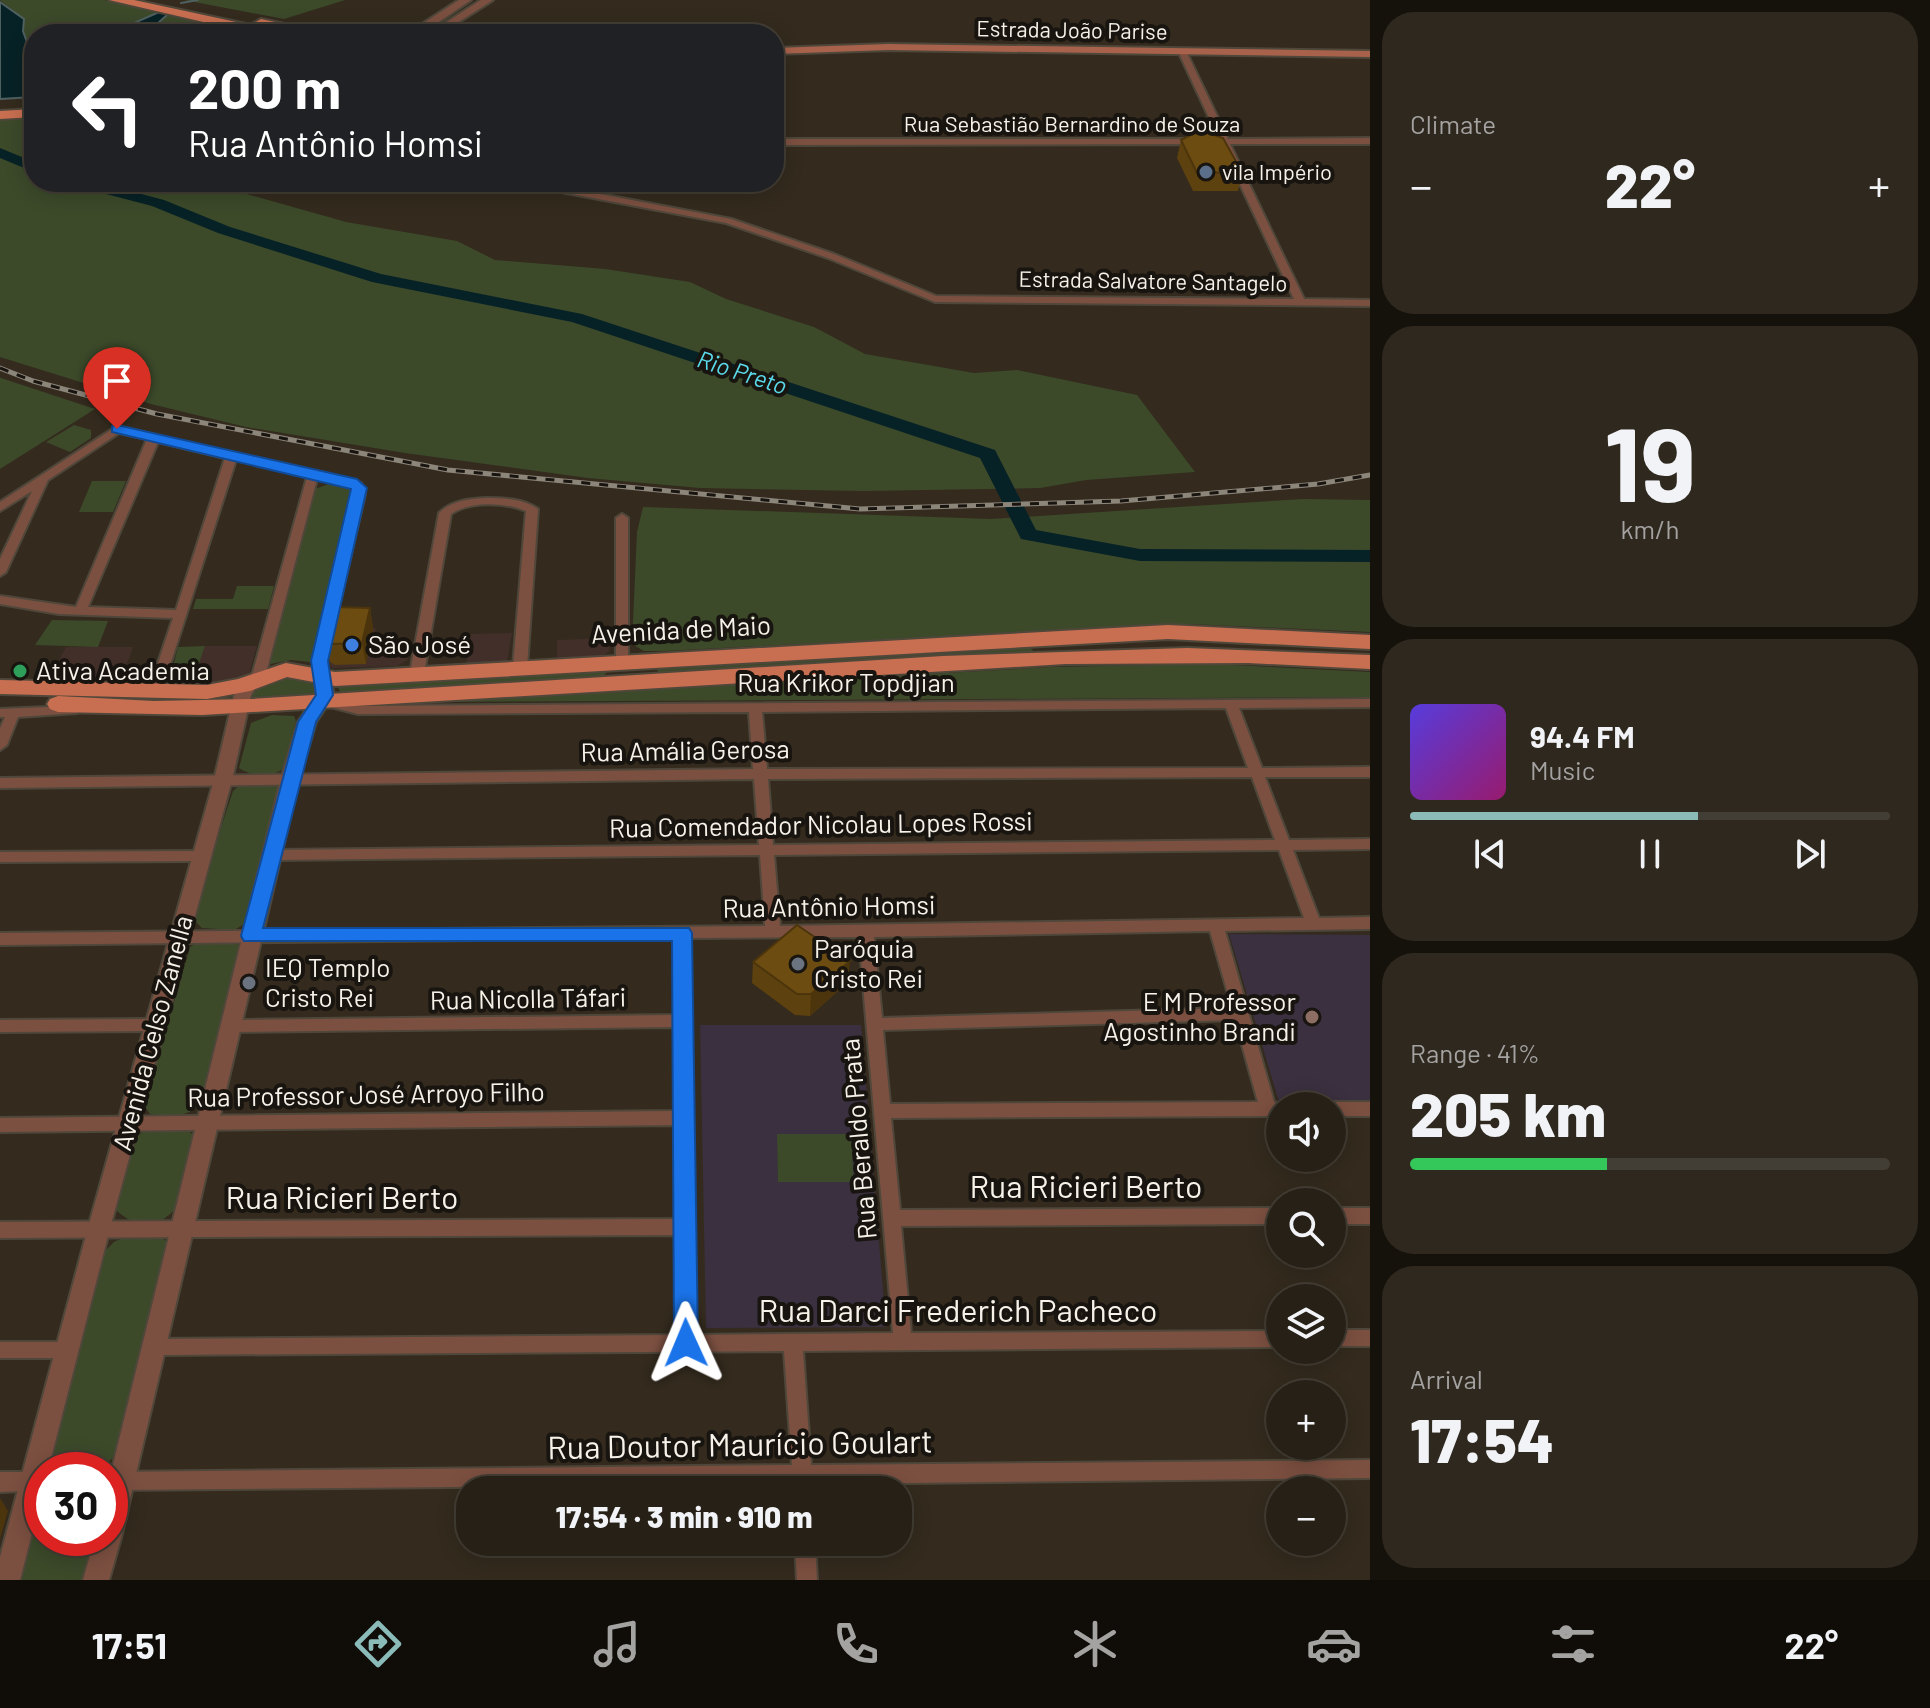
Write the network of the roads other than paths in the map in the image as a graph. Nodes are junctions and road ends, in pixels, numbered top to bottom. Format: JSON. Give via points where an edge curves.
{"nodes":[{"id":1,"x":116,"y":0,"type":"edge"},
{"id":2,"x":155,"y":0,"type":"edge"},
{"id":3,"x":466,"y":0,"type":"edge"},
{"id":4,"x":488,"y":0,"type":"edge"},
{"id":5,"x":228,"y":24,"type":"edge"},
{"id":6,"x":267,"y":24,"type":"edge"},
{"id":7,"x":429,"y":24,"type":"edge"},
{"id":8,"x":449,"y":24,"type":"edge"},
{"id":9,"x":784,"y":51,"type":"edge"},
{"id":10,"x":1182,"y":51,"type":"junction"},
{"id":11,"x":1370,"y":54,"type":"edge"},
{"id":12,"x":24,"y":107,"type":"edge"},
{"id":13,"x":0,"y":108,"type":"edge"},
{"id":14,"x":24,"y":114,"type":"edge"},
{"id":15,"x":0,"y":115,"type":"edge"},
{"id":16,"x":1224,"y":141,"type":"junction"},
{"id":17,"x":1370,"y":141,"type":"edge"},
{"id":18,"x":784,"y":142,"type":"edge"},
{"id":19,"x":576,"y":192,"type":"edge"},
{"id":20,"x":1301,"y":303,"type":"junction"},
{"id":21,"x":1370,"y":303,"type":"edge"},
{"id":22,"x":154,"y":437,"type":"junction"},
{"id":23,"x":232,"y":455,"type":"junction"},
{"id":24,"x":313,"y":474,"type":"junction"},
{"id":25,"x":44,"y":477,"type":"junction"},
{"id":26,"x":333,"y":478,"type":"junction"},
{"id":27,"x":309,"y":491,"type":"junction"},
{"id":28,"x":0,"y":507,"type":"edge"},
{"id":29,"x":622,"y":518,"type":"dead end"},
{"id":30,"x":0,"y":572,"type":"edge"},
{"id":31,"x":0,"y":600,"type":"edge"},
{"id":32,"x":80,"y":611,"type":"junction"},
{"id":33,"x":179,"y":614,"type":"junction"},
{"id":34,"x":1370,"y":642,"type":"edge"},
{"id":35,"x":633,"y":661,"type":"junction"},
{"id":36,"x":1370,"y":662,"type":"edge"},
{"id":37,"x":520,"y":667,"type":"junction"},
{"id":38,"x":417,"y":673,"type":"junction"},
{"id":39,"x":322,"y":677,"type":"junction"},
{"id":40,"x":253,"y":680,"type":"junction"},
{"id":41,"x":656,"y":680,"type":"junction"},
{"id":42,"x":598,"y":684,"type":"junction"},
{"id":43,"x":0,"y":687,"type":"edge"},
{"id":44,"x":156,"y":690,"type":"junction"},
{"id":45,"x":323,"y":701,"type":"junction"},
{"id":46,"x":1370,"y":703,"type":"edge"},
{"id":47,"x":1231,"y":704,"type":"junction"},
{"id":48,"x":243,"y":706,"type":"junction"},
{"id":49,"x":755,"y":707,"type":"junction"},
{"id":50,"x":4,"y":708,"type":"edge"},
{"id":51,"x":105,"y":708,"type":"junction"},
{"id":52,"x":0,"y":745,"type":"edge"},
{"id":53,"x":1370,"y":772,"type":"edge"},
{"id":54,"x":1257,"y":773,"type":"junction"},
{"id":55,"x":760,"y":774,"type":"junction"},
{"id":56,"x":290,"y":779,"type":"junction"},
{"id":57,"x":223,"y":780,"type":"junction"},
{"id":58,"x":0,"y":783,"type":"edge"},
{"id":59,"x":1284,"y":844,"type":"junction"},
{"id":60,"x":1370,"y":844,"type":"edge"},
{"id":61,"x":766,"y":850,"type":"junction"},
{"id":62,"x":273,"y":855,"type":"junction"},
{"id":63,"x":201,"y":856,"type":"junction"},
{"id":64,"x":0,"y":857,"type":"edge"},
{"id":65,"x":1313,"y":922,"type":"junction"},
{"id":66,"x":1370,"y":923,"type":"edge"},
{"id":67,"x":1216,"y":925,"type":"junction"},
{"id":68,"x":866,"y":931,"type":"junction"},
{"id":69,"x":773,"y":932,"type":"junction"},
{"id":70,"x":682,"y":933,"type":"junction"},
{"id":71,"x":251,"y":936,"type":"junction"},
{"id":72,"x":181,"y":937,"type":"junction"},
{"id":73,"x":0,"y":939,"type":"edge"},
{"id":74,"x":1240,"y":1014,"type":"junction"},
{"id":75,"x":682,"y":1021,"type":"junction"},
{"id":76,"x":874,"y":1024,"type":"junction"},
{"id":77,"x":156,"y":1025,"type":"junction"},
{"id":78,"x":0,"y":1026,"type":"edge"},
{"id":79,"x":230,"y":1026,"type":"junction"},
{"id":80,"x":1268,"y":1092,"type":"edge"},
{"id":81,"x":1266,"y":1109,"type":"edge"},
{"id":82,"x":882,"y":1111,"type":"junction"},
{"id":83,"x":1346,"y":1111,"type":"edge"},
{"id":84,"x":1368,"y":1114,"type":"edge"},
{"id":85,"x":684,"y":1118,"type":"junction"},
{"id":86,"x":206,"y":1123,"type":"junction"},
{"id":87,"x":128,"y":1124,"type":"junction"},
{"id":88,"x":0,"y":1125,"type":"edge"},
{"id":89,"x":1266,"y":1216,"type":"edge"},
{"id":90,"x":1346,"y":1216,"type":"edge"},
{"id":91,"x":1370,"y":1216,"type":"edge"},
{"id":92,"x":892,"y":1218,"type":"junction"},
{"id":93,"x":685,"y":1227,"type":"junction"},
{"id":94,"x":99,"y":1228,"type":"junction"},
{"id":95,"x":180,"y":1228,"type":"junction"},
{"id":96,"x":0,"y":1230,"type":"edge"},
{"id":97,"x":1346,"y":1338,"type":"edge"},
{"id":98,"x":1370,"y":1338,"type":"edge"},
{"id":99,"x":1266,"y":1339,"type":"edge"},
{"id":100,"x":903,"y":1341,"type":"junction"},
{"id":101,"x":793,"y":1342,"type":"junction"},
{"id":102,"x":686,"y":1343,"type":"junction"},
{"id":103,"x":156,"y":1347,"type":"junction"},
{"id":104,"x":0,"y":1350,"type":"edge"},
{"id":105,"x":69,"y":1350,"type":"junction"},
{"id":106,"x":45,"y":1452,"type":"edge"},
{"id":107,"x":125,"y":1452,"type":"edge"},
{"id":108,"x":1370,"y":1469,"type":"edge"},
{"id":109,"x":803,"y":1476,"type":"edge"},
{"id":110,"x":912,"y":1480,"type":"edge"},
{"id":111,"x":24,"y":1481,"type":"edge"},
{"id":112,"x":128,"y":1481,"type":"edge"},
{"id":113,"x":456,"y":1481,"type":"edge"},
{"id":114,"x":0,"y":1482,"type":"edge"},
{"id":115,"x":24,"y":1526,"type":"edge"},
{"id":116,"x":103,"y":1556,"type":"edge"},
{"id":117,"x":806,"y":1556,"type":"edge"},
{"id":118,"x":7,"y":1580,"type":"edge"},
{"id":119,"x":96,"y":1580,"type":"edge"},
{"id":120,"x":807,"y":1580,"type":"edge"}],
"edges":[{"from":1,"to":5,"type":"main road"},
{"from":2,"to":6,"type":"main road"},
{"from":3,"to":7,"type":"street"},
{"from":4,"to":8,"type":"street"},
{"from":9,"to":10,"type":"main road","name":"Estrada João Parise"},
{"from":10,"to":11,"type":"main road","name":"Estrada João Parise"},
{"from":10,"to":16,"type":"street"},
{"from":12,"to":13,"type":"main road"},
{"from":14,"to":15,"type":"main road"},
{"from":16,"to":17,"type":"street","name":"Rua Sebastião Bernardino de Souza"},
{"from":16,"to":18,"type":"street","name":"Rua Sebastião Bernardino de Souza"},
{"from":16,"to":20,"type":"street"},
{"from":19,"to":20,"type":"street","name":"Estrada Salvatore Santagelo","via":[[728,221],[935,299]]},
{"from":20,"to":21,"type":"street","name":"Estrada Salvatore Santagelo"},
{"from":22,"to":23,"type":"street"},
{"from":22,"to":25,"type":"street","via":[[117,429]]},
{"from":22,"to":32,"type":"street"},
{"from":23,"to":24,"type":"street"},
{"from":23,"to":33,"type":"street"},
{"from":24,"to":26,"type":"street"},
{"from":24,"to":27,"type":"street","name":"Avenida Celso Zanella"},
{"from":25,"to":28,"type":"street"},
{"from":25,"to":30,"type":"street"},
{"from":26,"to":27,"type":"street"},
{"from":26,"to":39,"type":"street","via":[[357,485],[359,494],[320,661]]},
{"from":27,"to":40,"type":"street","name":"Avenida Celso Zanella"},
{"from":29,"to":35,"type":"street"},
{"from":31,"to":32,"type":"street"},
{"from":32,"to":33,"type":"street"},
{"from":33,"to":44,"type":"street"},
{"from":34,"to":35,"type":"main road","name":"Avenida de Maio","via":[[1168,632]]},
{"from":35,"to":37,"type":"main road","name":"Avenida de Maio"},
{"from":35,"to":41,"type":"main road"},
{"from":35,"to":42,"type":"main road"},
{"from":36,"to":41,"type":"main road","name":"Avenida de Maio","via":[[1170,653]]},
{"from":37,"to":38,"type":"main road","name":"Avenida de Maio"},
{"from":37,"to":38,"type":"street","via":[[532,509],[522,504],[454,505],[445,513]]},
{"from":38,"to":39,"type":"main road","name":"Avenida de Maio"},
{"from":39,"to":40,"type":"main road","name":"Avenida de Maio","via":[[286,670]]},
{"from":39,"to":45,"type":"street"},
{"from":40,"to":44,"type":"main road","name":"Avenida de Maio","via":[[227,690]]},
{"from":40,"to":48,"type":"street","name":"Avenida Celso Zanella"},
{"from":41,"to":42,"type":"main road","name":"Avenida de Maio"},
{"from":42,"to":45,"type":"main road","name":"Avenida de Maio"},
{"from":43,"to":44,"type":"main road","name":"Avenida de Maio"},
{"from":45,"to":48,"type":"main road","name":"Avenida de Maio"},
{"from":45,"to":49,"type":"street","name":"Rua Krikor Topdjian","via":[[358,710]]},
{"from":45,"to":56,"type":"street","via":[[307,722]]},
{"from":46,"to":47,"type":"street","name":"Rua Krikor Topdjian"},
{"from":47,"to":49,"type":"street","name":"Rua Krikor Topdjian"},
{"from":47,"to":54,"type":"street"},
{"from":48,"to":51,"type":"main road","name":"Avenida de Maio"},
{"from":48,"to":57,"type":"street","name":"Avenida Celso Zanella"},
{"from":49,"to":55,"type":"street"},
{"from":50,"to":51,"type":"main road","name":"Avenida de Maio"},
{"from":50,"to":51,"type":"street","via":[[32,713]]},
{"from":50,"to":52,"type":"street"},
{"from":53,"to":54,"type":"street","name":"Rua Amália Gerosa"},
{"from":54,"to":55,"type":"street","name":"Rua Amália Gerosa"},
{"from":54,"to":59,"type":"street"},
{"from":55,"to":56,"type":"street","name":"Rua Amália Gerosa"},
{"from":55,"to":61,"type":"street"},
{"from":56,"to":57,"type":"street","name":"Rua Amália Gerosa"},
{"from":56,"to":62,"type":"street"},
{"from":57,"to":58,"type":"street","name":"Rua Amália Gerosa"},
{"from":57,"to":63,"type":"street","name":"Avenida Celso Zanella"},
{"from":59,"to":60,"type":"street","name":"Rua Comendador Nicolau Lopes Rossi"},
{"from":59,"to":61,"type":"street","name":"Rua Comendador Nicolau Lopes Rossi"},
{"from":59,"to":65,"type":"street"},
{"from":61,"to":62,"type":"street","name":"Rua Comendador Nicolau Lopes Rossi"},
{"from":61,"to":69,"type":"street"},
{"from":62,"to":71,"type":"street"},
{"from":63,"to":64,"type":"street"},
{"from":63,"to":72,"type":"street","name":"Avenida Celso Zanella"},
{"from":65,"to":66,"type":"street","name":"Rua Antônio Homsi"},
{"from":65,"to":67,"type":"street","name":"Rua Antônio Homsi"},
{"from":67,"to":68,"type":"street","name":"Rua Antônio Homsi"},
{"from":67,"to":74,"type":"street"},
{"from":68,"to":69,"type":"street","name":"Rua Antônio Homsi"},
{"from":68,"to":76,"type":"street","name":"Rua Beraldo Prata"},
{"from":69,"to":70,"type":"street","name":"Rua Antônio Homsi"},
{"from":70,"to":71,"type":"street","name":"Rua Antônio Homsi"},
{"from":70,"to":75,"type":"street"},
{"from":71,"to":72,"type":"street","name":"Rua Antônio Homsi"},
{"from":71,"to":79,"type":"street"},
{"from":72,"to":73,"type":"street","name":"Rua Antônio Homsi"},
{"from":72,"to":77,"type":"street","name":"Avenida Celso Zanella"},
{"from":74,"to":76,"type":"street"},
{"from":74,"to":80,"type":"street"},
{"from":75,"to":79,"type":"street","name":"Rua Nicolla Táfari"},
{"from":75,"to":85,"type":"street"},
{"from":76,"to":82,"type":"street","name":"Rua Beraldo Prata"},
{"from":77,"to":78,"type":"street"},
{"from":77,"to":87,"type":"street","name":"Avenida Celso Zanella"},
{"from":79,"to":86,"type":"street"},
{"from":81,"to":82,"type":"street"},
{"from":82,"to":92,"type":"street","name":"Rua Beraldo Prata"},
{"from":83,"to":84,"type":"street"},
{"from":85,"to":86,"type":"street","name":"Rua Professor José Arroyo Filho"},
{"from":85,"to":93,"type":"street"},
{"from":86,"to":87,"type":"street","name":"Rua Professor José Arroyo Filho"},
{"from":86,"to":95,"type":"street"},
{"from":87,"to":88,"type":"street","name":"Rua Professor José Arroyo Filho"},
{"from":87,"to":94,"type":"street","name":"Avenida Celso Zanella"},
{"from":89,"to":92,"type":"street","name":"Rua Ricieri Berto"},
{"from":90,"to":91,"type":"street"},
{"from":92,"to":100,"type":"street","name":"Rua Beraldo Prata"},
{"from":93,"to":95,"type":"street","name":"Rua Ricieri Berto"},
{"from":93,"to":102,"type":"street"},
{"from":94,"to":95,"type":"street","name":"Rua Ricieri Berto"},
{"from":94,"to":96,"type":"street","name":"Rua Ricieri Berto"},
{"from":94,"to":105,"type":"street","name":"Avenida Celso Zanella"},
{"from":95,"to":103,"type":"street"},
{"from":97,"to":98,"type":"street"},
{"from":99,"to":100,"type":"street","name":"Rua Darci Frederich Pacheco"},
{"from":100,"to":101,"type":"street","name":"Rua Darci Frederich Pacheco"},
{"from":101,"to":102,"type":"street","name":"Rua Darci Frederich Pacheco"},
{"from":101,"to":109,"type":"street"},
{"from":102,"to":103,"type":"street","name":"Rua Darci Frederich Pacheco"},
{"from":103,"to":107,"type":"street"},
{"from":104,"to":105,"type":"street"},
{"from":105,"to":106,"type":"street","name":"Avenida Celso Zanella"},
{"from":108,"to":110,"type":"street","name":"Rua Doutor Maurício Goulart"},
{"from":111,"to":114,"type":"street"},
{"from":112,"to":113,"type":"street","name":"Rua Doutor Maurício Goulart"},
{"from":115,"to":118,"type":"street","name":"Avenida Celso Zanella"},
{"from":116,"to":119,"type":"street"},
{"from":117,"to":120,"type":"street"}]}
